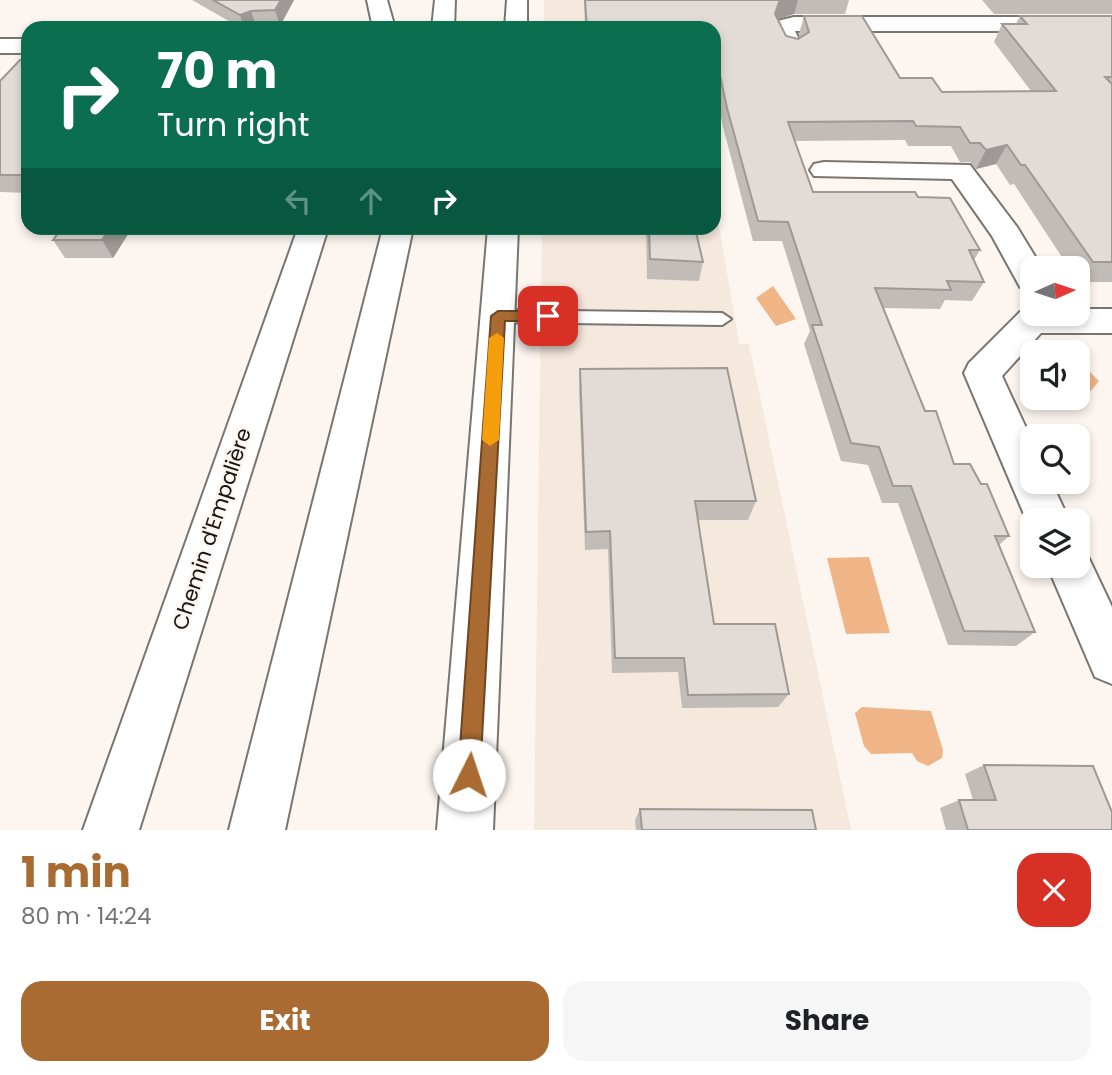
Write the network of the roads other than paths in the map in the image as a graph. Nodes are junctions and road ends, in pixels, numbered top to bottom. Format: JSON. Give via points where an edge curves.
{"nodes":[{"id":1,"x":377,"y":0,"type":"edge"},
{"id":2,"x":445,"y":0,"type":"edge"},
{"id":3,"x":517,"y":0,"type":"edge"},
{"id":4,"x":963,"y":3,"type":"dead end"},
{"id":5,"x":1112,"y":15,"type":"edge"},
{"id":6,"x":382,"y":21,"type":"edge"},
{"id":7,"x":444,"y":21,"type":"edge"},
{"id":8,"x":516,"y":21,"type":"edge"},
{"id":9,"x":1112,"y":24,"type":"edge"},
{"id":10,"x":0,"y":46,"type":"edge"},
{"id":11,"x":21,"y":46,"type":"edge"},
{"id":12,"x":792,"y":48,"type":"edge"},
{"id":13,"x":824,"y":170,"type":"dead end"},
{"id":14,"x":311,"y":235,"type":"edge"},
{"id":15,"x":396,"y":235,"type":"edge"},
{"id":16,"x":503,"y":235,"type":"edge"},
{"id":17,"x":1020,"y":258,"type":"edge"},
{"id":18,"x":498,"y":316,"type":"junction"},
{"id":19,"x":722,"y":319,"type":"dead end"},
{"id":20,"x":1090,"y":319,"type":"edge"},
{"id":21,"x":1112,"y":321,"type":"edge"},
{"id":22,"x":1027,"y":326,"type":"edge"},
{"id":23,"x":1043,"y":508,"type":"edge"},
{"id":24,"x":1075,"y":578,"type":"edge"},
{"id":25,"x":1112,"y":660,"type":"edge"},
{"id":26,"x":111,"y":830,"type":"edge"},
{"id":27,"x":257,"y":830,"type":"edge"},
{"id":28,"x":465,"y":830,"type":"edge"}],
"edges":[{"from":1,"to":6,"type":"street"},
{"from":2,"to":7,"type":"street"},
{"from":3,"to":8,"type":"street"},
{"from":4,"to":5,"type":"street","via":[[1011,15]]},
{"from":9,"to":12,"type":"street","via":[[794,24],[785,26],[784,31]]},
{"from":10,"to":11,"type":"street"},
{"from":13,"to":17,"type":"street","via":[[960,171]]},
{"from":14,"to":26,"type":"street","name":"Chemin d'Empalière"},
{"from":15,"to":27,"type":"street"},
{"from":16,"to":18,"type":"street"},
{"from":18,"to":19,"type":"lane"},
{"from":18,"to":28,"type":"street"},
{"from":20,"to":21,"type":"street"},
{"from":22,"to":23,"type":"street","via":[[982,373]]},
{"from":24,"to":25,"type":"street"}]}
